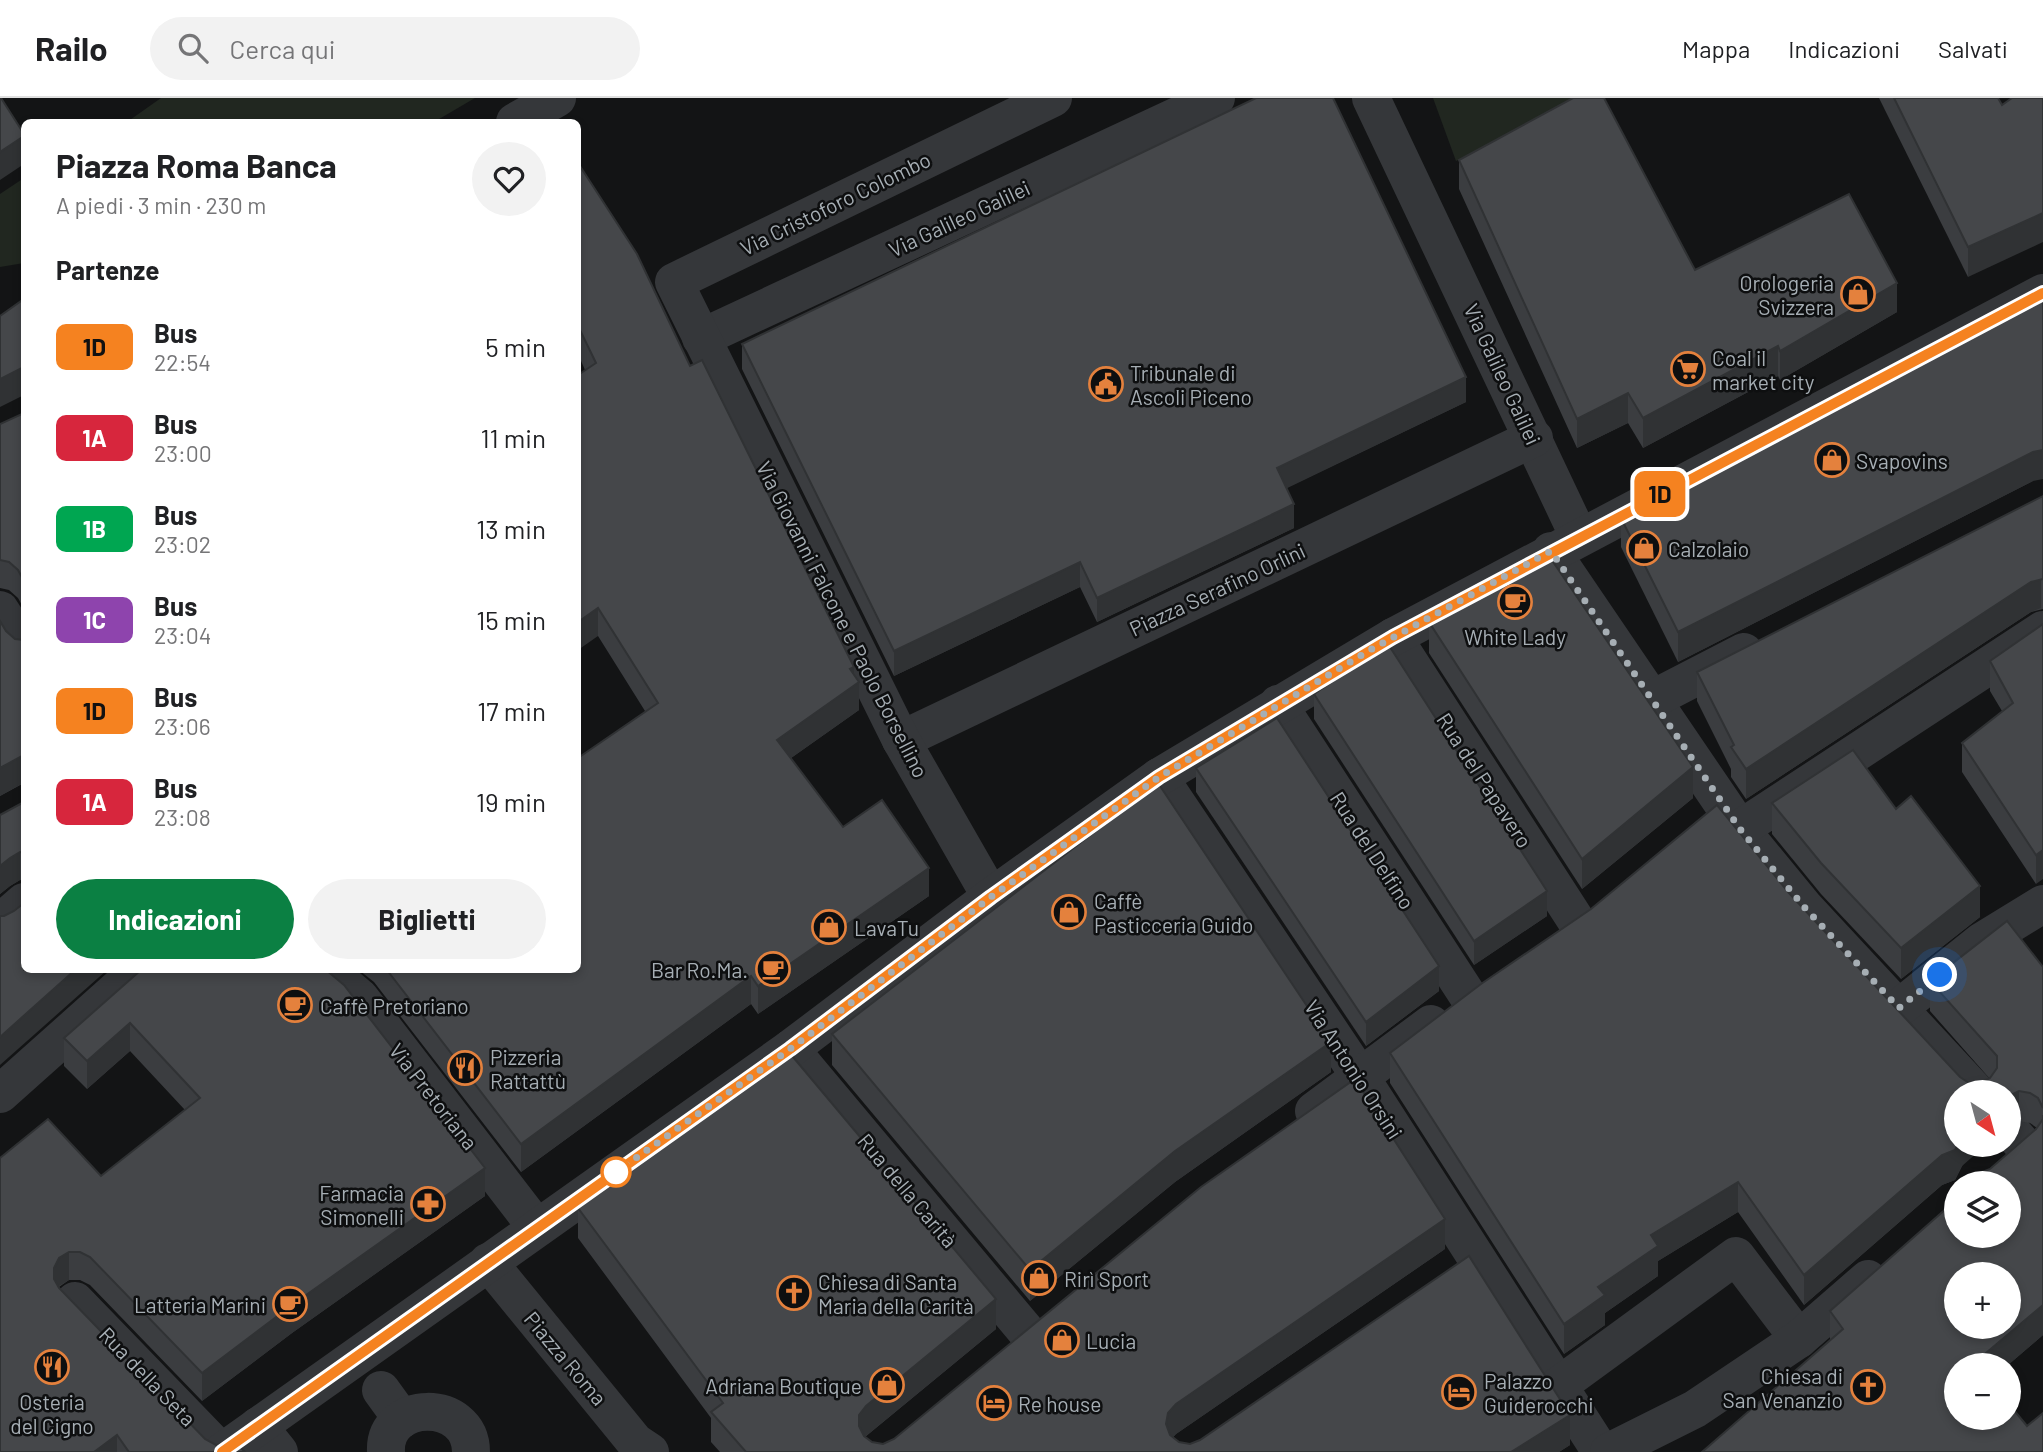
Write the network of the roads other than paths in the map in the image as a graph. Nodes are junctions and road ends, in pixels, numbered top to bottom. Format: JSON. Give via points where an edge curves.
{"nodes":[{"id":1,"x":557,"y":98,"type":"edge"},
{"id":2,"x":1054,"y":98,"type":"edge"},
{"id":3,"x":1216,"y":98,"type":"edge"},
{"id":4,"x":1371,"y":98,"type":"edge"},
{"id":5,"x":520,"y":119,"type":"edge"},
{"id":6,"x":2043,"y":293,"type":"edge"},
{"id":7,"x":701,"y":338,"type":"junction"},
{"id":8,"x":1534,"y":438,"type":"junction"},
{"id":9,"x":1565,"y":544,"type":"junction"},
{"id":10,"x":0,"y":611,"type":"edge"},
{"id":11,"x":2043,"y":630,"type":"edge"},
{"id":12,"x":1393,"y":637,"type":"junction"},
{"id":13,"x":1773,"y":638,"type":"edge"},
{"id":14,"x":21,"y":642,"type":"edge"},
{"id":15,"x":1651,"y":700,"type":"junction"},
{"id":16,"x":1278,"y":704,"type":"junction"},
{"id":17,"x":901,"y":740,"type":"junction"},
{"id":18,"x":1159,"y":777,"type":"junction"},
{"id":19,"x":1720,"y":818,"type":"junction"},
{"id":20,"x":991,"y":897,"type":"junction"},
{"id":21,"x":1608,"y":897,"type":"edge"},
{"id":22,"x":21,"y":904,"type":"edge"},
{"id":23,"x":2043,"y":904,"type":"edge"},
{"id":24,"x":0,"y":922,"type":"edge"},
{"id":25,"x":1577,"y":922,"type":"junction"},
{"id":26,"x":1544,"y":944,"type":"edge"},
{"id":27,"x":136,"y":973,"type":"edge"},
{"id":28,"x":331,"y":973,"type":"edge"},
{"id":29,"x":1501,"y":974,"type":"edge"},
{"id":30,"x":1468,"y":996,"type":"junction"},
{"id":31,"x":1899,"y":1008,"type":"junction"},
{"id":32,"x":790,"y":1049,"type":"junction"},
{"id":33,"x":1361,"y":1078,"type":"junction"},
{"id":34,"x":1965,"y":1080,"type":"edge"},
{"id":35,"x":0,"y":1094,"type":"edge"},
{"id":36,"x":1285,"y":1132,"type":"edge"},
{"id":37,"x":537,"y":1228,"type":"junction"},
{"id":38,"x":1897,"y":1253,"type":"edge"},
{"id":39,"x":488,"y":1262,"type":"junction"},
{"id":40,"x":75,"y":1301,"type":"edge"},
{"id":41,"x":1058,"y":1305,"type":"edge"},
{"id":42,"x":1026,"y":1331,"type":"junction"},
{"id":43,"x":1798,"y":1339,"type":"junction"},
{"id":44,"x":995,"y":1357,"type":"edge"},
{"id":45,"x":1551,"y":1375,"type":"junction"},
{"id":46,"x":390,"y":1421,"type":"edge"},
{"id":47,"x":473,"y":1431,"type":"edge"},
{"id":48,"x":269,"y":1439,"type":"edge"},
{"id":49,"x":636,"y":1449,"type":"edge"},
{"id":50,"x":222,"y":1452,"type":"edge"},
{"id":51,"x":1601,"y":1452,"type":"edge"},
{"id":52,"x":1609,"y":1452,"type":"edge"}],
"edges":[{"from":1,"to":5,"type":"street"},
{"from":2,"to":7,"type":"street","name":"Via Cristoforo Colombo","via":[[674,282]]},
{"from":3,"to":7,"type":"street","name":"Via Galileo Galilei"},
{"from":4,"to":8,"type":"street","name":"Via Galileo Galilei"},
{"from":6,"to":9,"type":"street"},
{"from":7,"to":17,"type":"street","name":"Via Giovanni Falcone e Paolo Borsellino"},
{"from":8,"to":9,"type":"street","name":"Via Galileo Galilei"},
{"from":8,"to":17,"type":"street","name":"Piazza Serafino Orlini"},
{"from":9,"to":12,"type":"street"},
{"from":9,"to":15,"type":"street","name":"Via Galileo Galilei"},
{"from":10,"to":14,"type":"street"},
{"from":11,"to":19,"type":"street"},
{"from":12,"to":16,"type":"street"},
{"from":12,"to":25,"type":"street","name":"Rua del Papavero"},
{"from":13,"to":15,"type":"street"},
{"from":15,"to":19,"type":"street","name":"Via Galileo Galilei"},
{"from":16,"to":18,"type":"street"},
{"from":16,"to":30,"type":"street","name":"Rua del Delfino"},
{"from":17,"to":20,"type":"street","name":"Via Giovanni Falcone e Paolo Borsellino"},
{"from":18,"to":20,"type":"street"},
{"from":18,"to":33,"type":"street","name":"Via Antonio Orsini"},
{"from":19,"to":31,"type":"street","name":"Via Galileo Galilei"},
{"from":20,"to":32,"type":"street"},
{"from":21,"to":25,"type":"street"},
{"from":22,"to":24,"type":"street"},
{"from":23,"to":31,"type":"street","via":[[1981,942]]},
{"from":25,"to":26,"type":"street"},
{"from":27,"to":35,"type":"street"},
{"from":28,"to":37,"type":"street","name":"Via Pretoriana","via":[[360,998]]},
{"from":29,"to":30,"type":"street"},
{"from":30,"to":33,"type":"street"},
{"from":31,"to":34,"type":"street","name":"Via Galileo Galilei"},
{"from":32,"to":37,"type":"street"},
{"from":32,"to":42,"type":"street","name":"Rua della Carità"},
{"from":33,"to":36,"type":"street"},
{"from":33,"to":45,"type":"street","name":"Via Antonio Orsini","via":[[1463,1264]]},
{"from":37,"to":39,"type":"street"},
{"from":38,"to":43,"type":"street"},
{"from":39,"to":48,"type":"street"},
{"from":39,"to":49,"type":"street","name":"Piazza Roma"},
{"from":40,"to":50,"type":"street","name":"Rua della Seta"},
{"from":41,"to":42,"type":"street"},
{"from":42,"to":44,"type":"street"},
{"from":43,"to":45,"type":"street","via":[[1735,1256]]},
{"from":43,"to":52,"type":"street","via":[[1695,1409]]},
{"from":45,"to":51,"type":"street","name":"Via Antonio Orsini"},
{"from":46,"to":47,"type":"street","via":[[434,1410]]},
{"from":48,"to":50,"type":"street"}]}
